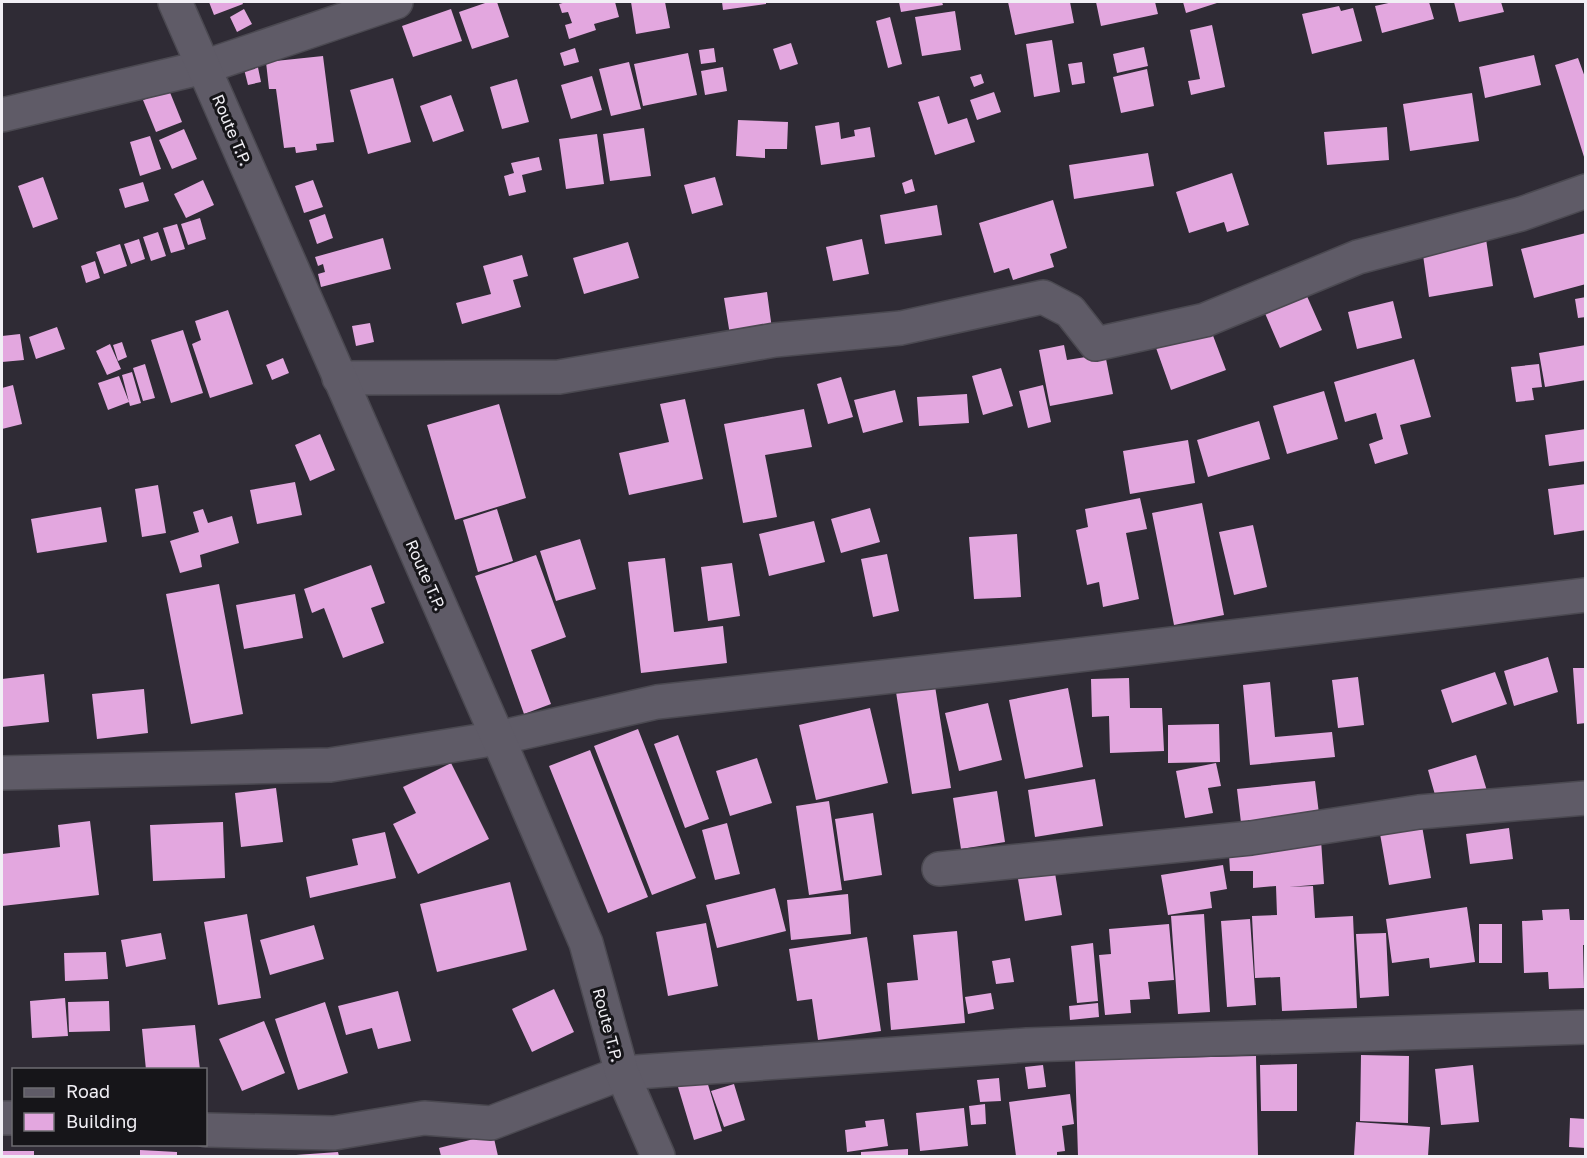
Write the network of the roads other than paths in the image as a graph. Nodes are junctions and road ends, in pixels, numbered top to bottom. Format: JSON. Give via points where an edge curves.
{"nodes":[{"id":1,"x":175,"y":2,"type":"edge"},
{"id":2,"x":396,"y":2,"type":"edge"},
{"id":3,"x":204,"y":67,"type":"junction"},
{"id":4,"x":2,"y":115,"type":"edge"},
{"id":5,"x":1586,"y":192,"type":"edge"},
{"id":6,"x":339,"y":378,"type":"junction"},
{"id":7,"x":1586,"y":595,"type":"edge"},
{"id":8,"x":498,"y":738,"type":"junction"},
{"id":9,"x":2,"y":773,"type":"edge"},
{"id":10,"x":1586,"y":798,"type":"edge"},
{"id":11,"x":939,"y":869,"type":"dead end"},
{"id":12,"x":1586,"y":1026,"type":"edge"},
{"id":13,"x":622,"y":1073,"type":"junction"},
{"id":14,"x":207,"y":1130,"type":"edge"},
{"id":15,"x":658,"y":1156,"type":"edge"}],
"edges":[{"from":1,"to":3,"type":"street","name":"Route T.P."},
{"from":2,"to":3,"type":"street"},
{"from":3,"to":4,"type":"street"},
{"from":3,"to":6,"type":"street","name":"Route T.P."},
{"from":5,"to":6,"type":"street","via":[[1521,214],[1358,257],[1205,320],[1096,344],[1070,311],[1043,297],[901,328],[775,340],[559,377]]},
{"from":6,"to":8,"type":"street","name":"Route T.P."},
{"from":7,"to":8,"type":"street","via":[[657,702]]},
{"from":8,"to":9,"type":"street","via":[[330,765]]},
{"from":8,"to":13,"type":"street","name":"Route T.P.","via":[[586,943]]},
{"from":10,"to":11,"type":"street","via":[[1419,813],[1251,838]]},
{"from":12,"to":13,"type":"street","via":[[1027,1044]]},
{"from":13,"to":14,"type":"street","via":[[491,1124],[424,1118],[334,1133]]},
{"from":13,"to":15,"type":"street","name":"Route T.P."}]}
